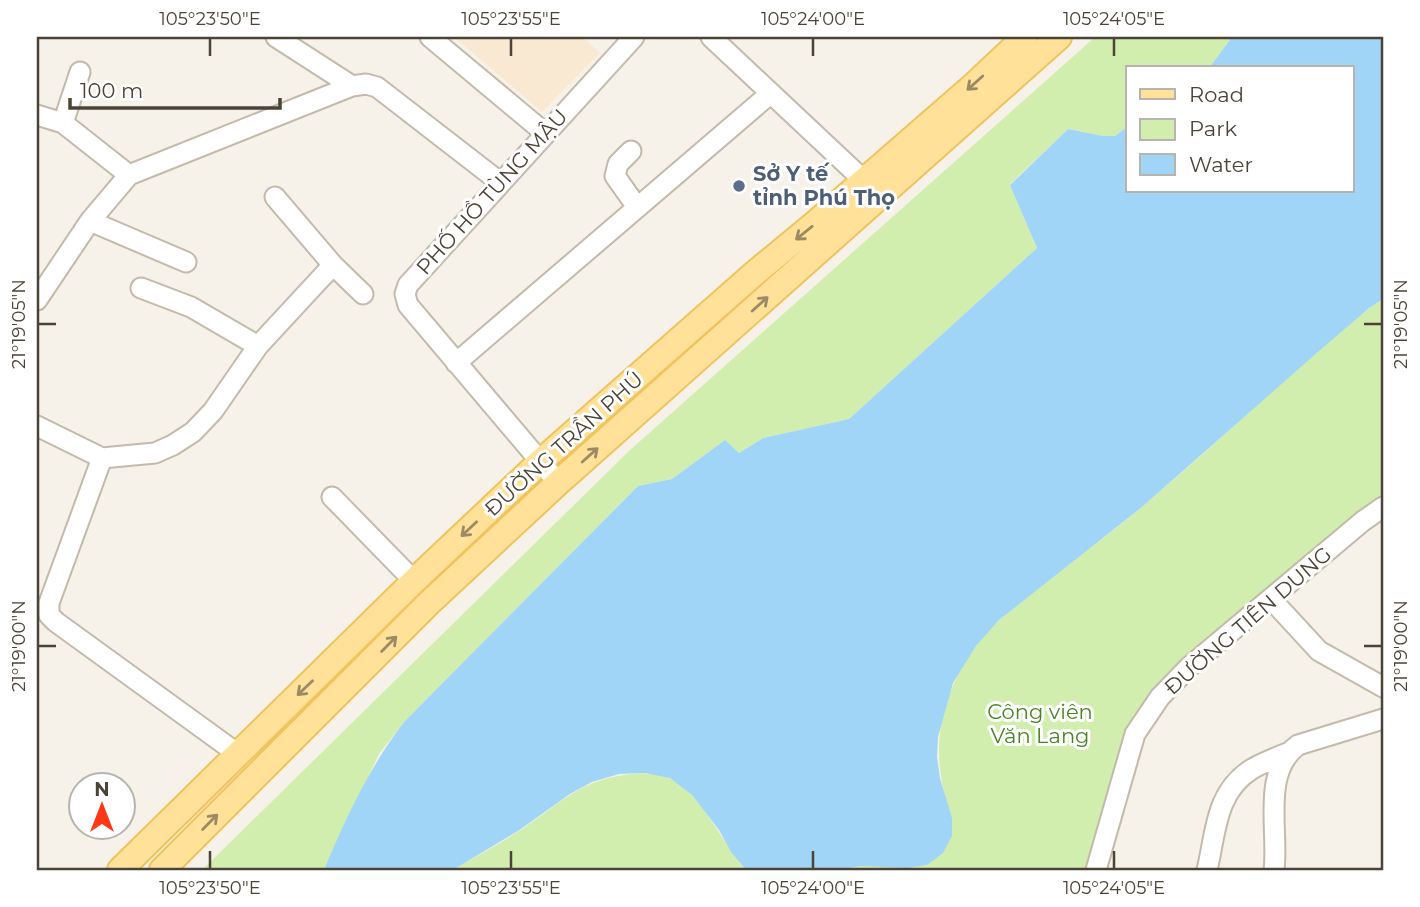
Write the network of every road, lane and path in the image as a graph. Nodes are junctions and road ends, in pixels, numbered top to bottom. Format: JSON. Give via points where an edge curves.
{"nodes":[{"id":1,"x":276,"y":37,"type":"edge"},
{"id":2,"x":430,"y":37,"type":"edge"},
{"id":3,"x":634,"y":37,"type":"edge"},
{"id":4,"x":711,"y":37,"type":"edge"},
{"id":5,"x":1025,"y":37,"type":"edge"},
{"id":6,"x":1059,"y":37,"type":"edge"},
{"id":7,"x":80,"y":72,"type":"dead end"},
{"id":8,"x":352,"y":86,"type":"junction"},
{"id":9,"x":771,"y":93,"type":"junction"},
{"id":10,"x":37,"y":115,"type":"edge"},
{"id":11,"x":63,"y":124,"type":"junction"},
{"id":12,"x":545,"y":133,"type":"junction"},
{"id":13,"x":631,"y":152,"type":"dead end"},
{"id":14,"x":129,"y":175,"type":"junction"},
{"id":15,"x":501,"y":183,"type":"junction"},
{"id":16,"x":872,"y":188,"type":"junction"},
{"id":17,"x":275,"y":197,"type":"dead end"},
{"id":18,"x":637,"y":207,"type":"junction"},
{"id":19,"x":90,"y":221,"type":"junction"},
{"id":20,"x":186,"y":262,"type":"dead end"},
{"id":21,"x":333,"y":265,"type":"junction"},
{"id":22,"x":141,"y":288,"type":"dead end"},
{"id":23,"x":363,"y":294,"type":"dead end"},
{"id":24,"x":37,"y":300,"type":"edge"},
{"id":25,"x":258,"y":346,"type":"junction"},
{"id":26,"x":456,"y":363,"type":"junction"},
{"id":27,"x":37,"y":426,"type":"edge"},
{"id":28,"x":102,"y":458,"type":"junction"},
{"id":29,"x":540,"y":462,"type":"junction"},
{"id":30,"x":558,"y":483,"type":"junction"},
{"id":31,"x":332,"y":497,"type":"dead end"},
{"id":32,"x":1383,"y":507,"type":"edge"},
{"id":33,"x":414,"y":581,"type":"junction"},
{"id":34,"x":1270,"y":599,"type":"junction"},
{"id":35,"x":1383,"y":687,"type":"edge"},
{"id":36,"x":1383,"y":719,"type":"edge"},
{"id":37,"x":1287,"y":753,"type":"junction"},
{"id":38,"x":238,"y":754,"type":"junction"},
{"id":39,"x":120,"y":870,"type":"edge"},
{"id":40,"x":162,"y":870,"type":"edge"},
{"id":41,"x":1096,"y":870,"type":"edge"},
{"id":42,"x":1207,"y":870,"type":"edge"},
{"id":43,"x":1274,"y":870,"type":"edge"}],
"edges":[{"from":1,"to":8,"type":"street"},
{"from":2,"to":12,"type":"street"},
{"from":3,"to":12,"type":"street","name":"PHỐ HỒ TÙNG MẬU"},
{"from":4,"to":9,"type":"street"},
{"from":5,"to":16,"type":"main road","name":"ĐƯỜNG TRẦN PHÚ","one_way":true},
{"from":6,"to":16,"type":"main road","name":"ĐƯỜNG TRẦN PHÚ"},
{"from":7,"to":11,"type":"street"},
{"from":8,"to":14,"type":"street"},
{"from":8,"to":15,"type":"street","via":[[377,87]]},
{"from":9,"to":16,"type":"street"},
{"from":9,"to":18,"type":"street"},
{"from":10,"to":11,"type":"street"},
{"from":11,"to":14,"type":"street"},
{"from":12,"to":15,"type":"street","name":"PHỐ HỒ TÙNG MẬU"},
{"from":13,"to":18,"type":"street","via":[[618,164],[615,176]]},
{"from":14,"to":19,"type":"street"},
{"from":15,"to":26,"type":"street","name":"PHỐ HỒ TÙNG MẬU","via":[[408,285],[405,294],[408,305]]},
{"from":16,"to":29,"type":"main road","name":"ĐƯỜNG TRẦN PHÚ","one_way":true,"via":[[756,272]]},
{"from":30,"to":16,"type":"main road","name":"ĐƯỜNG TRẦN PHÚ","one_way":true},
{"from":17,"to":21,"type":"street"},
{"from":18,"to":26,"type":"street"},
{"from":19,"to":20,"type":"street"},
{"from":19,"to":24,"type":"street"},
{"from":21,"to":23,"type":"street"},
{"from":21,"to":25,"type":"street"},
{"from":22,"to":25,"type":"street","via":[[191,307]]},
{"from":25,"to":28,"type":"street","via":[[221,401],[193,432],[155,453]]},
{"from":26,"to":29,"type":"street","name":"PHỐ HỒ TÙNG MẬU"},
{"from":27,"to":28,"type":"street"},
{"from":28,"to":38,"type":"street","via":[[49,603],[49,615]]},
{"from":29,"to":30,"type":"street","name":"PHỐ HỒ TÙNG MẬU"},
{"from":29,"to":33,"type":"main road","name":"ĐƯỜNG TRẦN PHÚ","one_way":true},
{"from":40,"to":30,"type":"main road","name":"ĐƯỜNG TRẦN PHÚ","one_way":true,"via":[[430,602]]},
{"from":31,"to":33,"type":"street"},
{"from":32,"to":34,"type":"street","name":"ĐƯỜNG TIÊN DUNG"},
{"from":33,"to":38,"type":"main road","name":"ĐƯỜNG TRẦN PHÚ","one_way":true},
{"from":34,"to":35,"type":"street","via":[[1319,651]]},
{"from":34,"to":41,"type":"street","name":"ĐƯỜNG TIÊN DUNG","via":[[1188,667],[1145,718],[1126,759]]},
{"from":36,"to":37,"type":"street","via":[[1298,745]]},
{"from":37,"to":42,"type":"street","via":[[1251,769],[1233,785],[1219,809]]},
{"from":37,"to":43,"type":"street","via":[[1276,795]]},
{"from":38,"to":39,"type":"main road","name":"ĐƯỜNG TRẦN PHÚ"}]}
